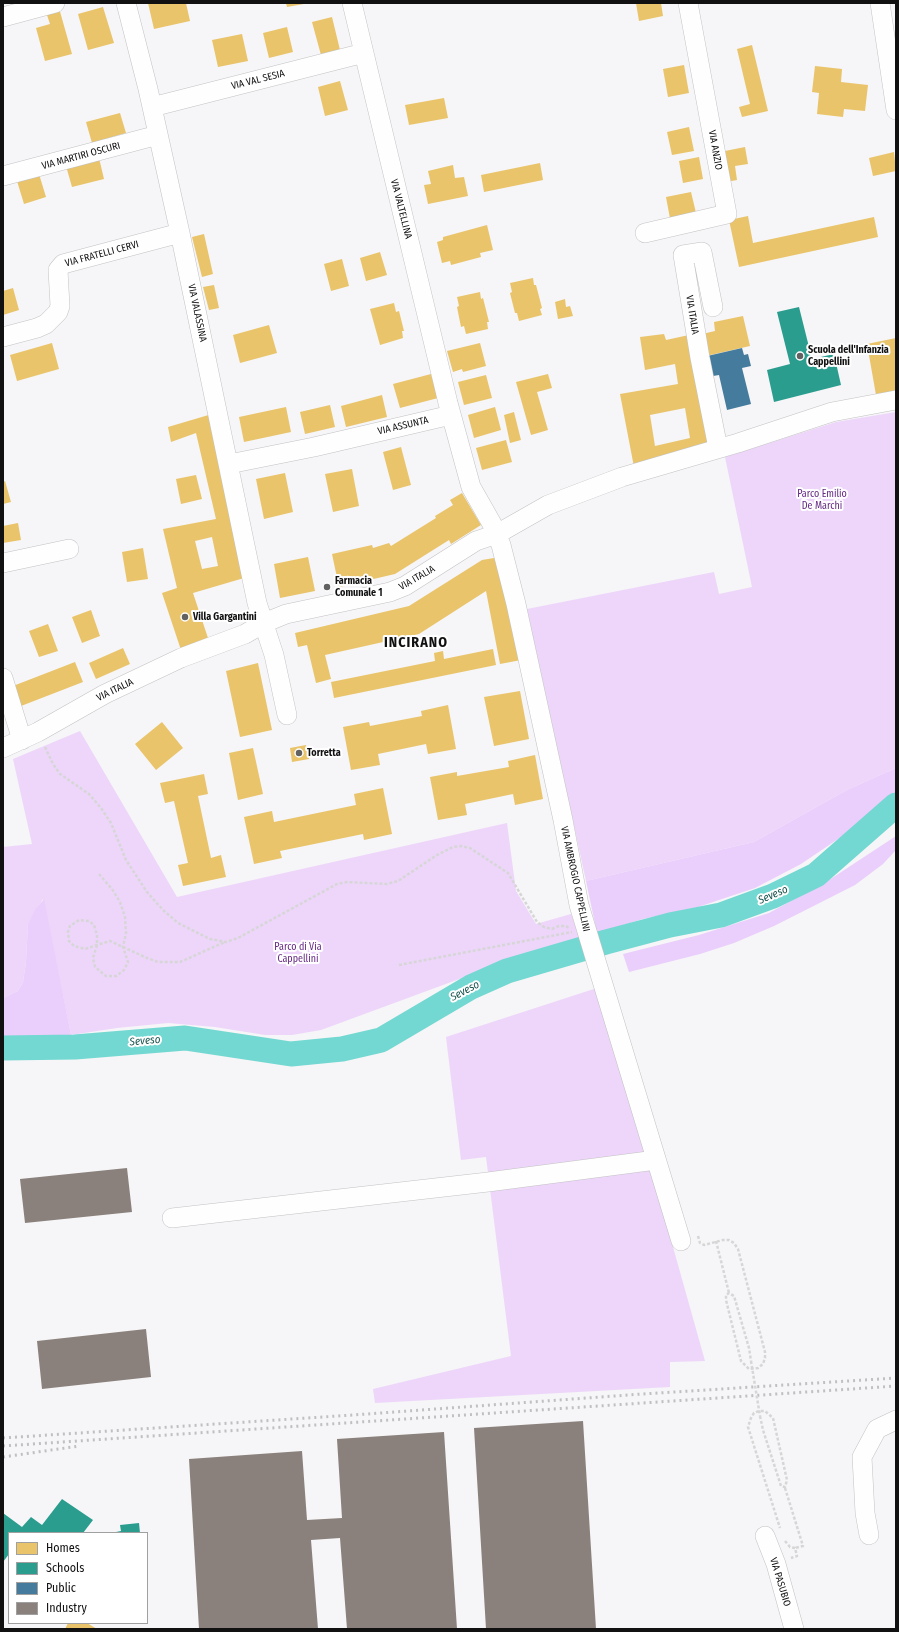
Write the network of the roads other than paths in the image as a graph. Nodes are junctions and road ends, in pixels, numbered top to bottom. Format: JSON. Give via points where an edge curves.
{"nodes":[{"id":1,"x":55,"y":3,"type":"edge"},
{"id":2,"x":126,"y":3,"type":"edge"},
{"id":3,"x":352,"y":3,"type":"edge"},
{"id":4,"x":688,"y":3,"type":"edge"},
{"id":5,"x":880,"y":3,"type":"edge"},
{"id":6,"x":3,"y":17,"type":"edge"},
{"id":7,"x":364,"y":53,"type":"junction"},
{"id":8,"x":894,"y":82,"type":"edge"},
{"id":9,"x":152,"y":107,"type":"junction"},
{"id":10,"x":896,"y":110,"type":"edge"},
{"id":11,"x":158,"y":135,"type":"junction"},
{"id":12,"x":3,"y":176,"type":"edge"},
{"id":13,"x":180,"y":233,"type":"junction"},
{"id":14,"x":645,"y":233,"type":"dead end"},
{"id":15,"x":713,"y":307,"type":"dead end"},
{"id":16,"x":3,"y":337,"type":"edge"},
{"id":17,"x":896,"y":400,"type":"edge"},
{"id":18,"x":451,"y":415,"type":"junction"},
{"id":19,"x":718,"y":448,"type":"junction"},
{"id":20,"x":229,"y":464,"type":"junction"},
{"id":21,"x":497,"y":534,"type":"junction"},
{"id":22,"x":69,"y":549,"type":"dead end"},
{"id":23,"x":3,"y":563,"type":"edge"},
{"id":24,"x":264,"y":623,"type":"junction"},
{"id":25,"x":3,"y":678,"type":"edge"},
{"id":26,"x":287,"y":715,"type":"dead end"},
{"id":27,"x":30,"y":736,"type":"junction"},
{"id":28,"x":3,"y":748,"type":"edge"},
{"id":29,"x":656,"y":1160,"type":"junction"},
{"id":30,"x":172,"y":1218,"type":"dead end"},
{"id":31,"x":681,"y":1241,"type":"dead end"},
{"id":32,"x":896,"y":1420,"type":"edge"},
{"id":33,"x":776,"y":1535,"type":"road end"},
{"id":34,"x":869,"y":1535,"type":"dead end"},
{"id":35,"x":794,"y":1629,"type":"edge"}],
"edges":[{"from":1,"to":6,"type":"street"},
{"from":2,"to":9,"type":"street","name":"VIA VALASSINA"},
{"from":3,"to":7,"type":"street","name":"VIA VALTELLINA"},
{"from":4,"to":14,"type":"street","name":"VIA ANZIO","via":[[727,214]]},
{"from":5,"to":8,"type":"street"},
{"from":7,"to":9,"type":"street","name":"VIA VAL SESIA"},
{"from":7,"to":18,"type":"street","name":"VIA VALTELLINA"},
{"from":8,"to":10,"type":"street"},
{"from":9,"to":11,"type":"street","name":"VIA VALASSINA"},
{"from":11,"to":12,"type":"street","name":"VIA MARTIRI OSCURI"},
{"from":11,"to":13,"type":"street","name":"VIA VALASSINA"},
{"from":13,"to":16,"type":"street","name":"VIA FRATELLI CERVI","via":[[63,264],[58,270],[58,312],[46,324]]},
{"from":13,"to":20,"type":"street","name":"VIA VALASSINA"},
{"from":15,"to":19,"type":"street","name":"VIA ITALIA","via":[[702,252],[682,255]]},
{"from":17,"to":19,"type":"street","name":"VIA ITALIA","via":[[832,412]]},
{"from":18,"to":20,"type":"street","name":"VIA ASSUNTA"},
{"from":18,"to":21,"type":"street","via":[[470,487]]},
{"from":19,"to":21,"type":"street","name":"VIA ITALIA","via":[[622,477],[548,504]]},
{"from":20,"to":24,"type":"street","name":"VIA VALASSINA","via":[[257,603]]},
{"from":21,"to":24,"type":"street","name":"VIA ITALIA","via":[[476,541],[405,586],[390,592],[286,614]]},
{"from":21,"to":29,"type":"street","name":"VIA AMBROGIO CAPPELLINI","via":[[516,604],[561,813],[579,904],[578,935],[596,962]]},
{"from":22,"to":23,"type":"street"},
{"from":24,"to":26,"type":"street","name":"VIA VALASSINA"},
{"from":24,"to":27,"type":"street","name":"VIA ITALIA","via":[[245,634],[181,658],[105,694]]},
{"from":25,"to":27,"type":"street"},
{"from":27,"to":28,"type":"street","name":"VIA ITALIA"},
{"from":29,"to":30,"type":"street"},
{"from":29,"to":31,"type":"street","name":"VIA AMBROGIO CAPPELLINI"},
{"from":32,"to":34,"type":"street","via":[[877,1429],[862,1457]]},
{"from":33,"to":35,"type":"street","name":"VIA PASUBIO","via":[[776,1564]]}]}
